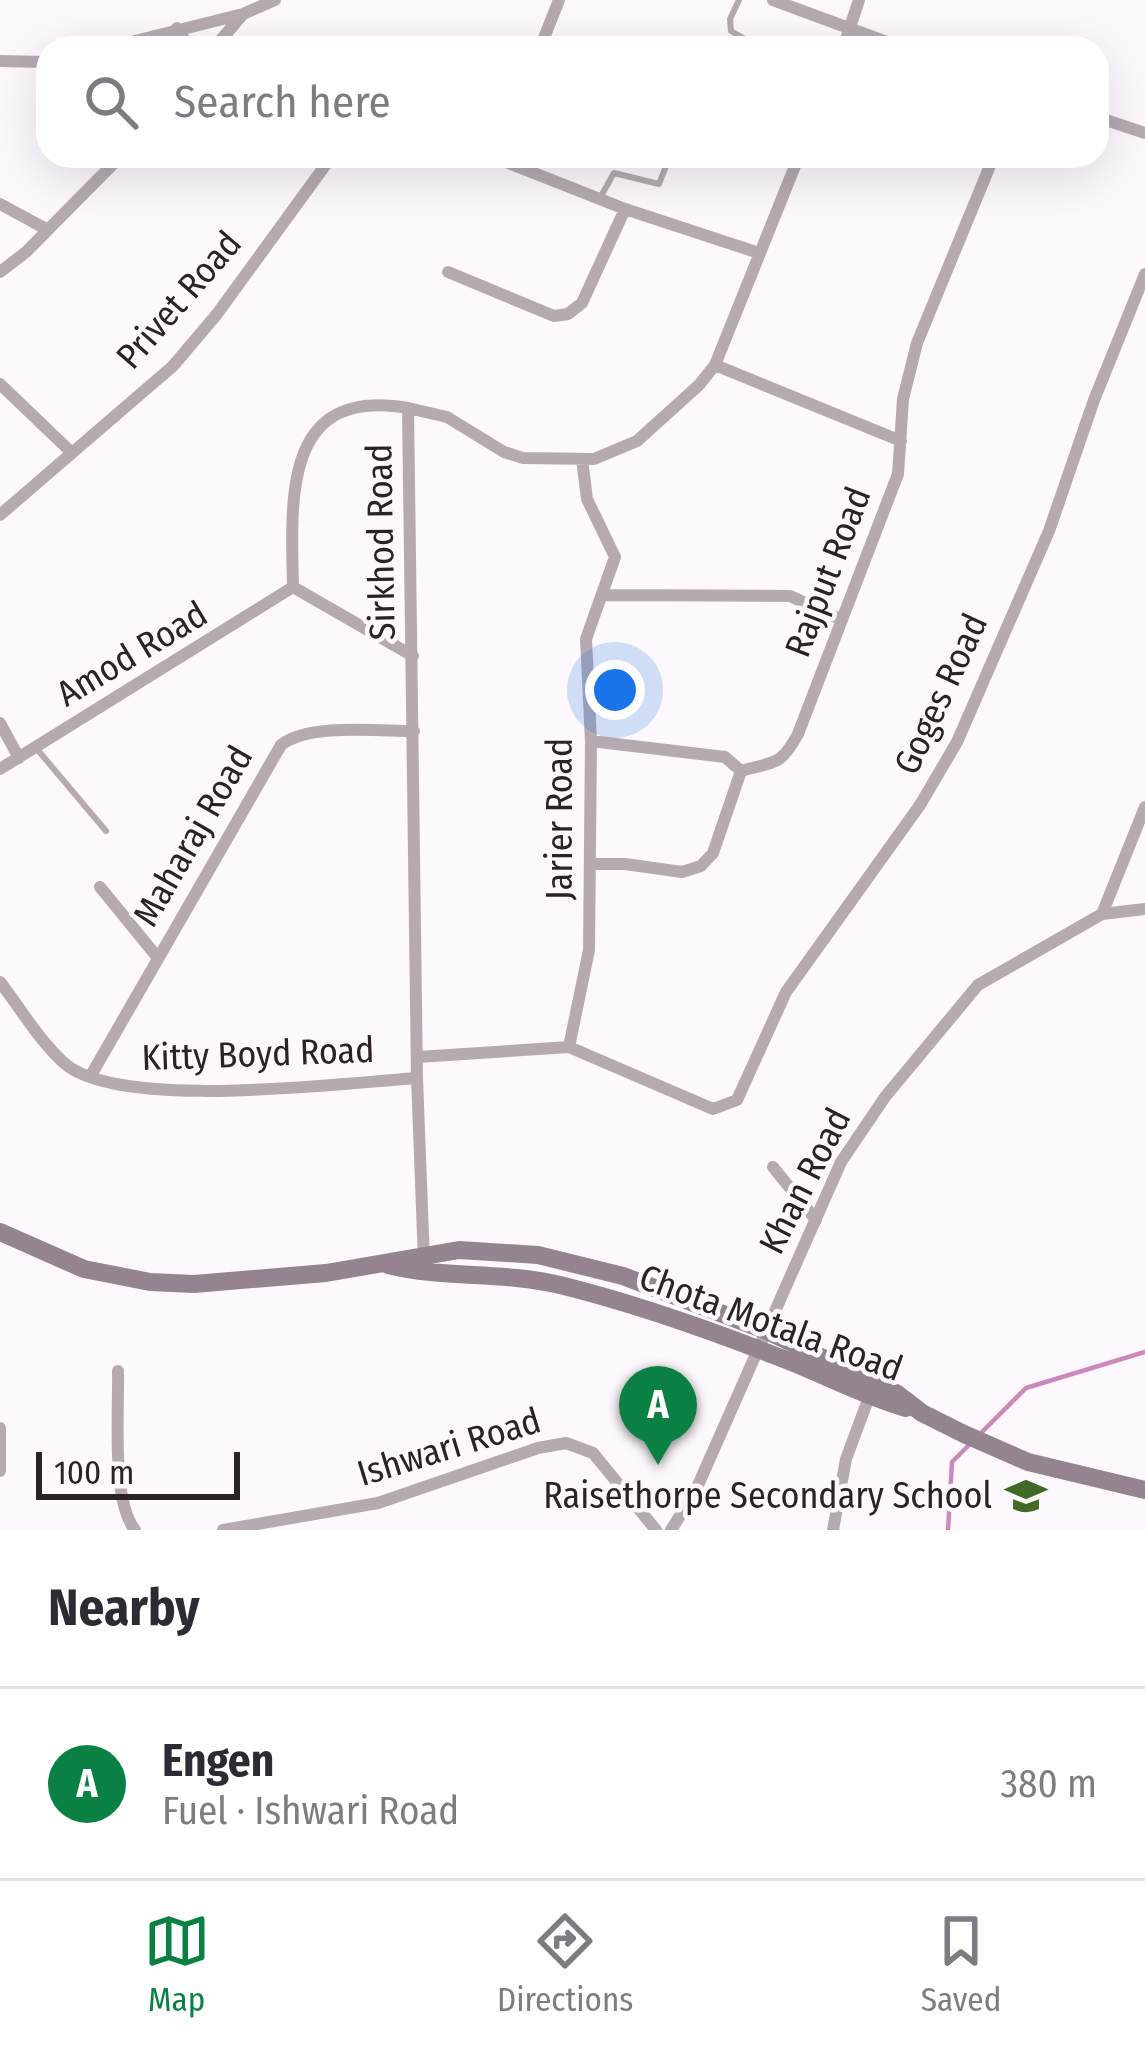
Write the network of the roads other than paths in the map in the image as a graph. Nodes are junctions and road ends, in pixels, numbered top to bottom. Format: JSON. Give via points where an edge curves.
{"nodes":[{"id":1,"x":275,"y":0,"type":"edge"},
{"id":2,"x":559,"y":0,"type":"edge"},
{"id":3,"x":740,"y":0,"type":"edge"},
{"id":4,"x":773,"y":0,"type":"edge"},
{"id":5,"x":859,"y":0,"type":"edge"},
{"id":6,"x":243,"y":14,"type":"junction"},
{"id":7,"x":177,"y":28,"type":"junction"},
{"id":8,"x":850,"y":29,"type":"junction"},
{"id":9,"x":149,"y":36,"type":"edge"},
{"id":10,"x":182,"y":36,"type":"edge"},
{"id":11,"x":224,"y":36,"type":"edge"},
{"id":12,"x":545,"y":36,"type":"edge"},
{"id":13,"x":736,"y":36,"type":"edge"},
{"id":14,"x":847,"y":36,"type":"edge"},
{"id":15,"x":870,"y":36,"type":"edge"},
{"id":16,"x":0,"y":61,"type":"edge"},
{"id":17,"x":36,"y":62,"type":"edge"},
{"id":18,"x":1109,"y":121,"type":"edge"},
{"id":19,"x":1145,"y":134,"type":"edge"},
{"id":20,"x":110,"y":168,"type":"edge"},
{"id":21,"x":323,"y":168,"type":"edge"},
{"id":22,"x":523,"y":168,"type":"edge"},
{"id":23,"x":665,"y":168,"type":"edge"},
{"id":24,"x":794,"y":168,"type":"edge"},
{"id":25,"x":989,"y":168,"type":"edge"},
{"id":26,"x":600,"y":200,"type":"junction"},
{"id":27,"x":0,"y":203,"type":"edge"},
{"id":28,"x":625,"y":209,"type":"junction"},
{"id":29,"x":48,"y":230,"type":"junction"},
{"id":30,"x":760,"y":253,"type":"junction"},
{"id":31,"x":0,"y":272,"type":"edge"},
{"id":32,"x":448,"y":272,"type":"dead end"},
{"id":33,"x":1145,"y":274,"type":"edge"},
{"id":34,"x":715,"y":365,"type":"junction"},
{"id":35,"x":0,"y":384,"type":"edge"},
{"id":36,"x":408,"y":408,"type":"junction"},
{"id":37,"x":901,"y":441,"type":"junction"},
{"id":38,"x":71,"y":452,"type":"junction"},
{"id":39,"x":582,"y":459,"type":"junction"},
{"id":40,"x":0,"y":515,"type":"edge"},
{"id":41,"x":293,"y":587,"type":"junction"},
{"id":42,"x":602,"y":595,"type":"junction"},
{"id":43,"x":840,"y":619,"type":"junction"},
{"id":44,"x":413,"y":656,"type":"junction"},
{"id":45,"x":0,"y":723,"type":"edge"},
{"id":46,"x":414,"y":731,"type":"junction"},
{"id":47,"x":591,"y":741,"type":"junction"},
{"id":48,"x":36,"y":748,"type":"junction"},
{"id":49,"x":19,"y":758,"type":"junction"},
{"id":50,"x":0,"y":770,"type":"edge"},
{"id":51,"x":741,"y":771,"type":"junction"},
{"id":52,"x":1145,"y":807,"type":"edge"},
{"id":53,"x":106,"y":831,"type":"dead end"},
{"id":54,"x":591,"y":863,"type":"junction"},
{"id":55,"x":100,"y":887,"type":"dead end"},
{"id":56,"x":1145,"y":909,"type":"edge"},
{"id":57,"x":1102,"y":914,"type":"junction"},
{"id":58,"x":158,"y":958,"type":"junction"},
{"id":59,"x":0,"y":982,"type":"edge"},
{"id":60,"x":569,"y":1047,"type":"junction"},
{"id":61,"x":418,"y":1057,"type":"junction"},
{"id":62,"x":90,"y":1077,"type":"junction"},
{"id":63,"x":417,"y":1078,"type":"junction"},
{"id":64,"x":772,"y":1167,"type":"dead end"},
{"id":65,"x":816,"y":1220,"type":"junction"},
{"id":66,"x":0,"y":1232,"type":"edge"},
{"id":67,"x":424,"y":1264,"type":"junction"},
{"id":68,"x":765,"y":1330,"type":"junction"},
{"id":69,"x":758,"y":1350,"type":"junction"},
{"id":70,"x":118,"y":1371,"type":"dead end"},
{"id":71,"x":868,"y":1397,"type":"junction"},
{"id":72,"x":922,"y":1413,"type":"junction"},
{"id":73,"x":0,"y":1428,"type":"edge"},
{"id":74,"x":0,"y":1471,"type":"edge"},
{"id":75,"x":1145,"y":1490,"type":"edge"},
{"id":76,"x":135,"y":1530,"type":"edge"},
{"id":77,"x":223,"y":1530,"type":"edge"},
{"id":78,"x":656,"y":1530,"type":"edge"},
{"id":79,"x":671,"y":1530,"type":"edge"},
{"id":80,"x":833,"y":1530,"type":"edge"}],
"edges":[{"from":1,"to":6,"type":"street"},
{"from":2,"to":12,"type":"street"},
{"from":3,"to":13,"type":"lane","via":[[730,19]]},
{"from":4,"to":8,"type":"street"},
{"from":5,"to":8,"type":"street"},
{"from":6,"to":7,"type":"street"},
{"from":6,"to":11,"type":"street"},
{"from":7,"to":9,"type":"street"},
{"from":7,"to":10,"type":"street"},
{"from":8,"to":14,"type":"street"},
{"from":8,"to":15,"type":"street"},
{"from":16,"to":17,"type":"street"},
{"from":18,"to":19,"type":"street"},
{"from":20,"to":29,"type":"street"},
{"from":21,"to":38,"type":"street","name":"Privet Road","via":[[173,366]]},
{"from":22,"to":26,"type":"street"},
{"from":23,"to":26,"type":"lane","via":[[659,184],[614,173]]},
{"from":24,"to":30,"type":"street","name":"Sirkhod Road"},
{"from":25,"to":37,"type":"street","name":"Rajput Road","via":[[917,343]]},
{"from":26,"to":28,"type":"street"},
{"from":27,"to":29,"type":"street"},
{"from":28,"to":30,"type":"street"},
{"from":28,"to":32,"type":"street","via":[[582,303],[568,314],[554,316]]},
{"from":29,"to":31,"type":"street"},
{"from":30,"to":34,"type":"street","name":"Sirkhod Road"},
{"from":33,"to":60,"type":"street","name":"Goges Road","via":[[1049,531],[957,742],[786,992],[742,1094],[713,1108]]},
{"from":34,"to":37,"type":"street"},
{"from":34,"to":39,"type":"street","name":"Sirkhod Road","via":[[637,441]]},
{"from":35,"to":38,"type":"street"},
{"from":36,"to":39,"type":"street","name":"Sirkhod Road","via":[[447,417],[523,458]]},
{"from":36,"to":41,"type":"street","via":[[352,406],[312,435],[293,503]]},
{"from":36,"to":44,"type":"street","name":"Sirkhod Road"},
{"from":37,"to":43,"type":"street","name":"Rajput Road","via":[[898,475]]},
{"from":38,"to":40,"type":"street","name":"Privet Road"},
{"from":39,"to":42,"type":"street","name":"Jarier Road","via":[[587,499],[615,557]]},
{"from":41,"to":44,"type":"street"},
{"from":41,"to":48,"type":"street","name":"Amod Road"},
{"from":42,"to":43,"type":"street","via":[[790,596]]},
{"from":42,"to":47,"type":"street","name":"Jarier Road","via":[[586,639]]},
{"from":43,"to":51,"type":"street","name":"Rajput Road","via":[[787,754]]},
{"from":44,"to":46,"type":"street","name":"Sirkhod Road"},
{"from":45,"to":49,"type":"street"},
{"from":46,"to":58,"type":"street","name":"Maharaj Road","via":[[311,733],[281,745]]},
{"from":46,"to":61,"type":"street","name":"Sirkhod Road"},
{"from":47,"to":51,"type":"street","via":[[725,758]]},
{"from":47,"to":54,"type":"street","name":"Jarier Road"},
{"from":48,"to":49,"type":"street","name":"Amod Road"},
{"from":48,"to":53,"type":"lane"},
{"from":49,"to":50,"type":"street","name":"Amod Road"},
{"from":51,"to":54,"type":"street","via":[[701,866],[682,872]]},
{"from":52,"to":57,"type":"street"},
{"from":54,"to":60,"type":"street","name":"Jarier Road","via":[[589,950]]},
{"from":55,"to":58,"type":"street"},
{"from":56,"to":57,"type":"street","name":"Khan Road"},
{"from":57,"to":65,"type":"street","name":"Khan Road","via":[[1012,963],[957,1008],[885,1097]]},
{"from":58,"to":62,"type":"street","name":"Maharaj Road"},
{"from":59,"to":62,"type":"street","name":"Kitty Boyd Road","via":[[63,1062]]},
{"from":60,"to":61,"type":"street"},
{"from":61,"to":63,"type":"street","name":"Sirkhod Road"},
{"from":62,"to":63,"type":"street","name":"Kitty Boyd Road","via":[[193,1090]]},
{"from":63,"to":67,"type":"street","name":"Sirkhod Road"},
{"from":64,"to":65,"type":"street"},
{"from":65,"to":68,"type":"street","name":"Khan Road"},
{"from":66,"to":67,"type":"street","name":"Chota Motala Road","via":[[84,1269],[150,1282],[222,1284]]},
{"from":67,"to":68,"type":"street","name":"Chota Motala Road","via":[[487,1250],[538,1255],[623,1276]]},
{"from":67,"to":69,"type":"street","name":"Chota Motala Road","via":[[563,1286]]},
{"from":68,"to":69,"type":"street","name":"Khan Road"},
{"from":68,"to":72,"type":"street","name":"Chota Motala Road"},
{"from":69,"to":71,"type":"street","name":"Chota Motala Road"},
{"from":69,"to":79,"type":"street","name":"Khan Road"},
{"from":70,"to":76,"type":"street","via":[[121,1489]]},
{"from":71,"to":72,"type":"street","name":"Chota Motala Road"},
{"from":71,"to":80,"type":"street"},
{"from":72,"to":75,"type":"street","name":"Chota Motala Road","via":[[1028,1462]]},
{"from":73,"to":74,"type":"street"},
{"from":77,"to":78,"type":"street","name":"Ishwari Road","via":[[378,1503],[566,1443],[593,1453]]}]}
